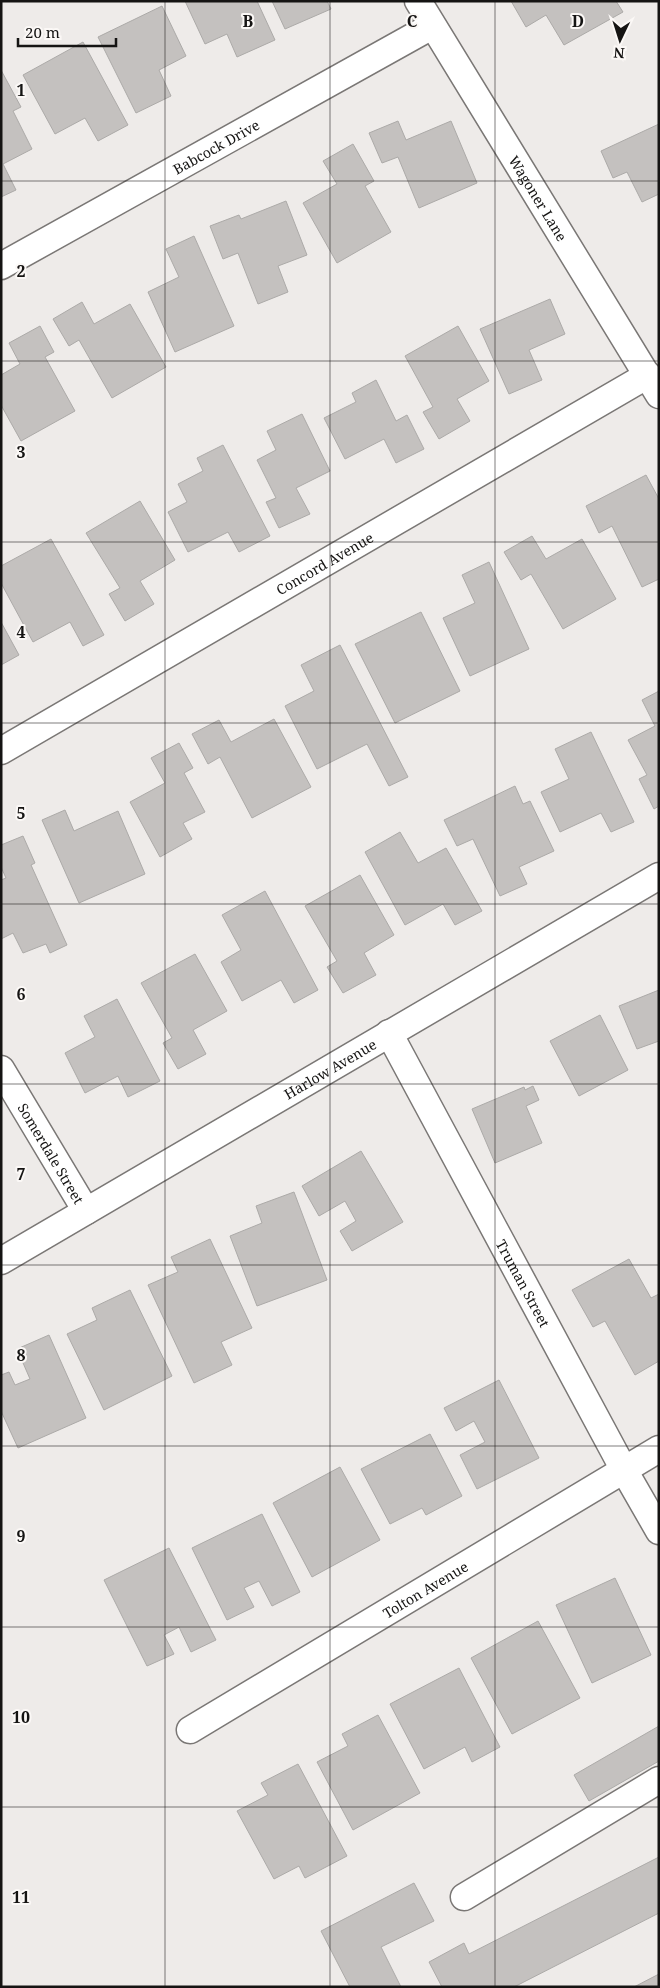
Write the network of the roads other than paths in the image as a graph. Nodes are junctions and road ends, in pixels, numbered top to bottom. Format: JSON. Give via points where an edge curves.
{"nodes":[{"id":1,"x":418,"y":1,"type":"edge"},
{"id":2,"x":432,"y":26,"type":"junction"},
{"id":3,"x":1,"y":266,"type":"edge"},
{"id":4,"x":653,"y":385,"type":"edge"},
{"id":5,"x":1,"y":751,"type":"edge"},
{"id":6,"x":659,"y":876,"type":"edge"},
{"id":7,"x":388,"y":1033,"type":"junction"},
{"id":8,"x":1,"y":1069,"type":"edge"},
{"id":9,"x":86,"y":1211,"type":"junction"},
{"id":10,"x":1,"y":1261,"type":"edge"},
{"id":11,"x":659,"y":1449,"type":"edge"},
{"id":12,"x":624,"y":1470,"type":"junction"},
{"id":13,"x":659,"y":1531,"type":"edge"},
{"id":14,"x":190,"y":1730,"type":"dead end"},
{"id":15,"x":659,"y":1780,"type":"edge"},
{"id":16,"x":464,"y":1897,"type":"dead end"}],
"edges":[{"from":1,"to":2,"type":"street","name":"Wagoner Lane"},
{"from":2,"to":3,"type":"street","name":"Babcock Drive"},
{"from":2,"to":4,"type":"street","name":"Wagoner Lane"},
{"from":4,"to":5,"type":"street","name":"Concord Avenue"},
{"from":6,"to":7,"type":"street","name":"Harlow Avenue"},
{"from":7,"to":9,"type":"street","name":"Harlow Avenue"},
{"from":7,"to":12,"type":"street","name":"Truman Street"},
{"from":8,"to":9,"type":"street","name":"Somerdale Street"},
{"from":9,"to":10,"type":"street","name":"Harlow Avenue"},
{"from":11,"to":12,"type":"street","name":"Tolton Avenue"},
{"from":12,"to":13,"type":"street","name":"Truman Street"},
{"from":12,"to":14,"type":"street","name":"Tolton Avenue"},
{"from":15,"to":16,"type":"street"}]}
